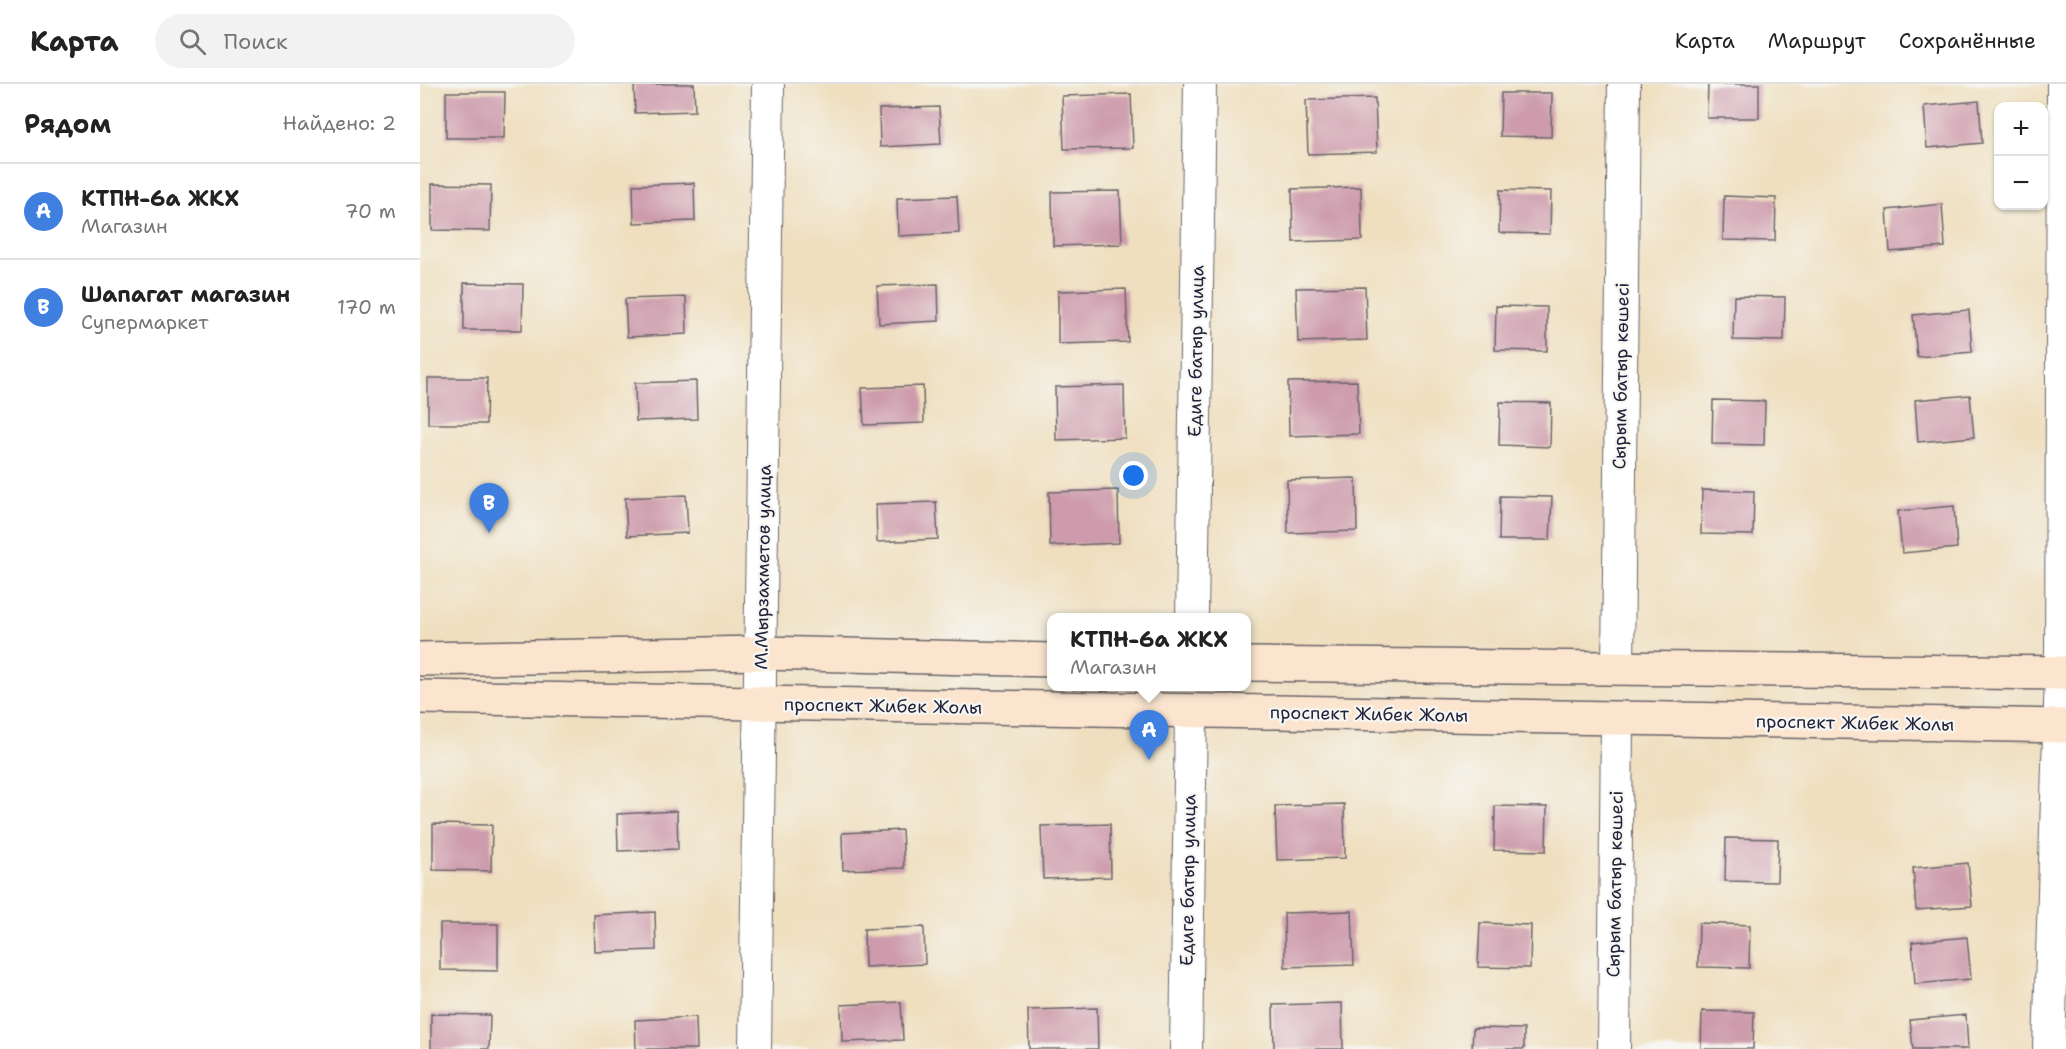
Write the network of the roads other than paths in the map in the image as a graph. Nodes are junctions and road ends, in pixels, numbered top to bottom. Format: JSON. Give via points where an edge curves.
{"nodes":[{"id":1,"x":768,"y":84,"type":"edge"},
{"id":2,"x":1200,"y":84,"type":"edge"},
{"id":3,"x":1624,"y":84,"type":"edge"},
{"id":4,"x":2063,"y":84,"type":"edge"},
{"id":5,"x":1192,"y":613,"type":"edge"},
{"id":6,"x":762,"y":653,"type":"junction"},
{"id":7,"x":420,"y":659,"type":"edge"},
{"id":8,"x":1047,"y":660,"type":"edge"},
{"id":9,"x":1251,"y":664,"type":"edge"},
{"id":10,"x":1618,"y":668,"type":"junction"},
{"id":11,"x":2063,"y":673,"type":"edge"},
{"id":12,"x":420,"y":697,"type":"edge"},
{"id":13,"x":761,"y":704,"type":"junction"},
{"id":14,"x":1191,"y":711,"type":"junction"},
{"id":15,"x":1617,"y":719,"type":"junction"},
{"id":16,"x":2062,"y":726,"type":"edge"},
{"id":17,"x":755,"y":1049,"type":"edge"},
{"id":18,"x":1186,"y":1049,"type":"edge"},
{"id":19,"x":1614,"y":1049,"type":"edge"},
{"id":20,"x":2049,"y":1049,"type":"edge"}],
"edges":[{"from":1,"to":6,"type":"street","name":"М.Мырзахметов улица"},
{"from":2,"to":5,"type":"street","name":"Едиге батыр улица"},
{"from":3,"to":10,"type":"street","name":"Сырым батыр көшесі"},
{"from":4,"to":11,"type":"street"},
{"from":6,"to":7,"type":"street"},
{"from":6,"to":8,"type":"street"},
{"from":6,"to":13,"type":"street","name":"М.Мырзахметов улица"},
{"from":9,"to":10,"type":"street"},
{"from":10,"to":11,"type":"street"},
{"from":11,"to":16,"type":"street"},
{"from":12,"to":13,"type":"street","name":"проспект Жибек Жолы"},
{"from":13,"to":14,"type":"street","name":"проспект Жибек Жолы"},
{"from":13,"to":17,"type":"street","name":"М.Мырзахметов улица"},
{"from":14,"to":15,"type":"street","name":"проспект Жибек Жолы"},
{"from":14,"to":18,"type":"street","name":"Едиге батыр улица"},
{"from":15,"to":16,"type":"street","name":"проспект Жибек Жолы"},
{"from":15,"to":19,"type":"street","name":"Сырым батыр көшесі"},
{"from":16,"to":20,"type":"street"}]}
